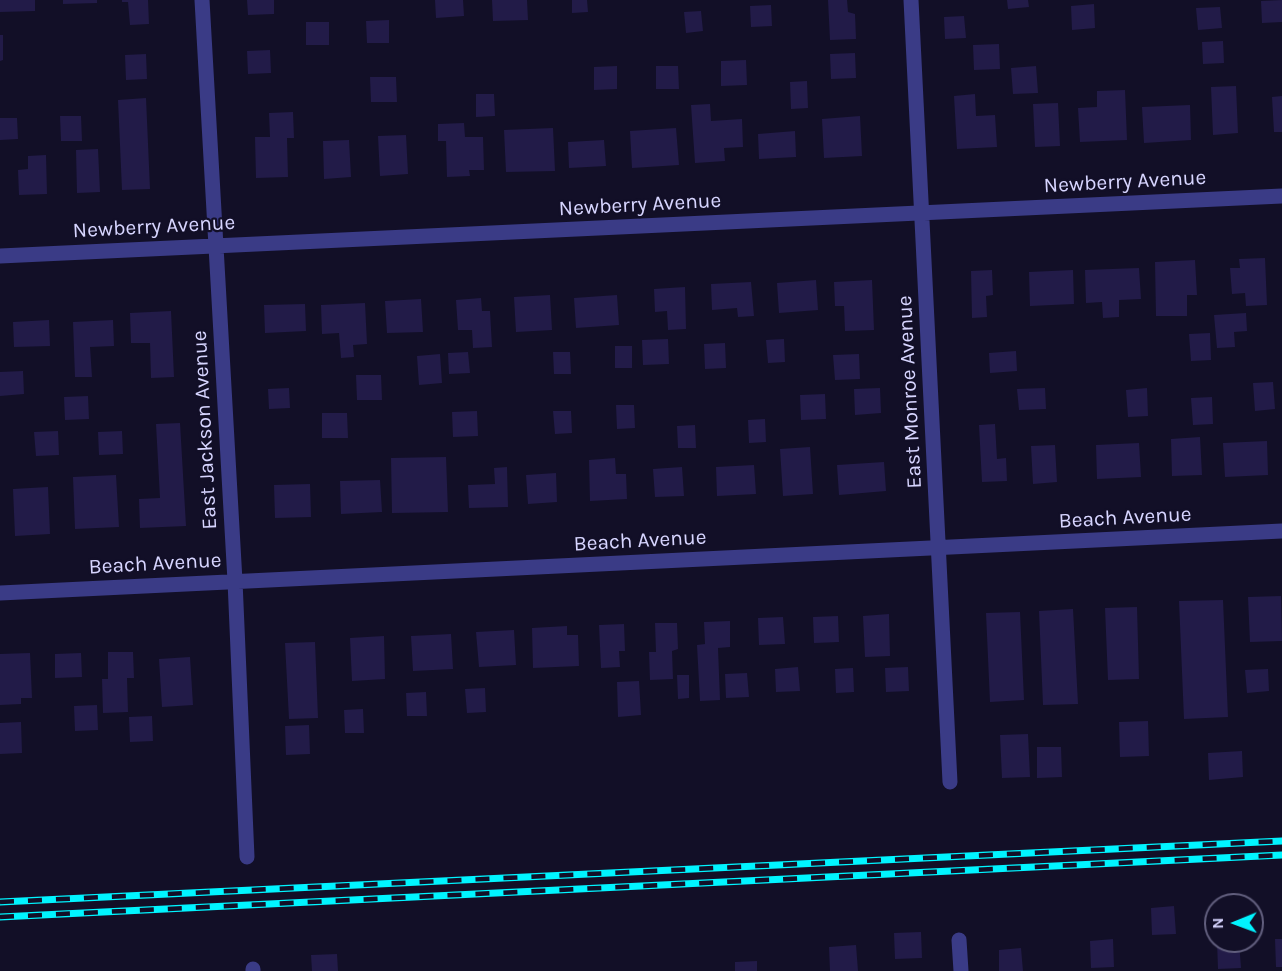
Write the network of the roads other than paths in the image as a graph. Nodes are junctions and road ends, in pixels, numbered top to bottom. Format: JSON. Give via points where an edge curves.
{"nodes":[{"id":1,"x":202,"y":0,"type":"edge"},
{"id":2,"x":911,"y":0,"type":"edge"},
{"id":3,"x":1282,"y":196,"type":"edge"},
{"id":4,"x":923,"y":213,"type":"junction"},
{"id":5,"x":216,"y":245,"type":"junction"},
{"id":6,"x":0,"y":256,"type":"edge"},
{"id":7,"x":1282,"y":531,"type":"edge"},
{"id":8,"x":939,"y":548,"type":"junction"},
{"id":9,"x":235,"y":581,"type":"junction"},
{"id":10,"x":0,"y":593,"type":"edge"},
{"id":11,"x":950,"y":782,"type":"dead end"},
{"id":12,"x":247,"y":857,"type":"dead end"},
{"id":13,"x":959,"y":940,"type":"dead end"},
{"id":14,"x":961,"y":971,"type":"edge"}],
"edges":[{"from":1,"to":5,"type":"street","name":"East Jackson Avenue"},
{"from":2,"to":4,"type":"street","name":"East Monroe Avenue"},
{"from":3,"to":4,"type":"street","name":"Newberry Avenue"},
{"from":4,"to":5,"type":"street","name":"Newberry Avenue"},
{"from":4,"to":8,"type":"street","name":"East Monroe Avenue"},
{"from":5,"to":6,"type":"street","name":"Newberry Avenue"},
{"from":5,"to":9,"type":"street","name":"East Jackson Avenue"},
{"from":7,"to":8,"type":"street","name":"Beach Avenue"},
{"from":8,"to":9,"type":"street","name":"Beach Avenue"},
{"from":8,"to":11,"type":"street","name":"East Monroe Avenue"},
{"from":9,"to":10,"type":"street","name":"Beach Avenue"},
{"from":9,"to":12,"type":"street","name":"East Jackson Avenue"},
{"from":13,"to":14,"type":"street"}]}
